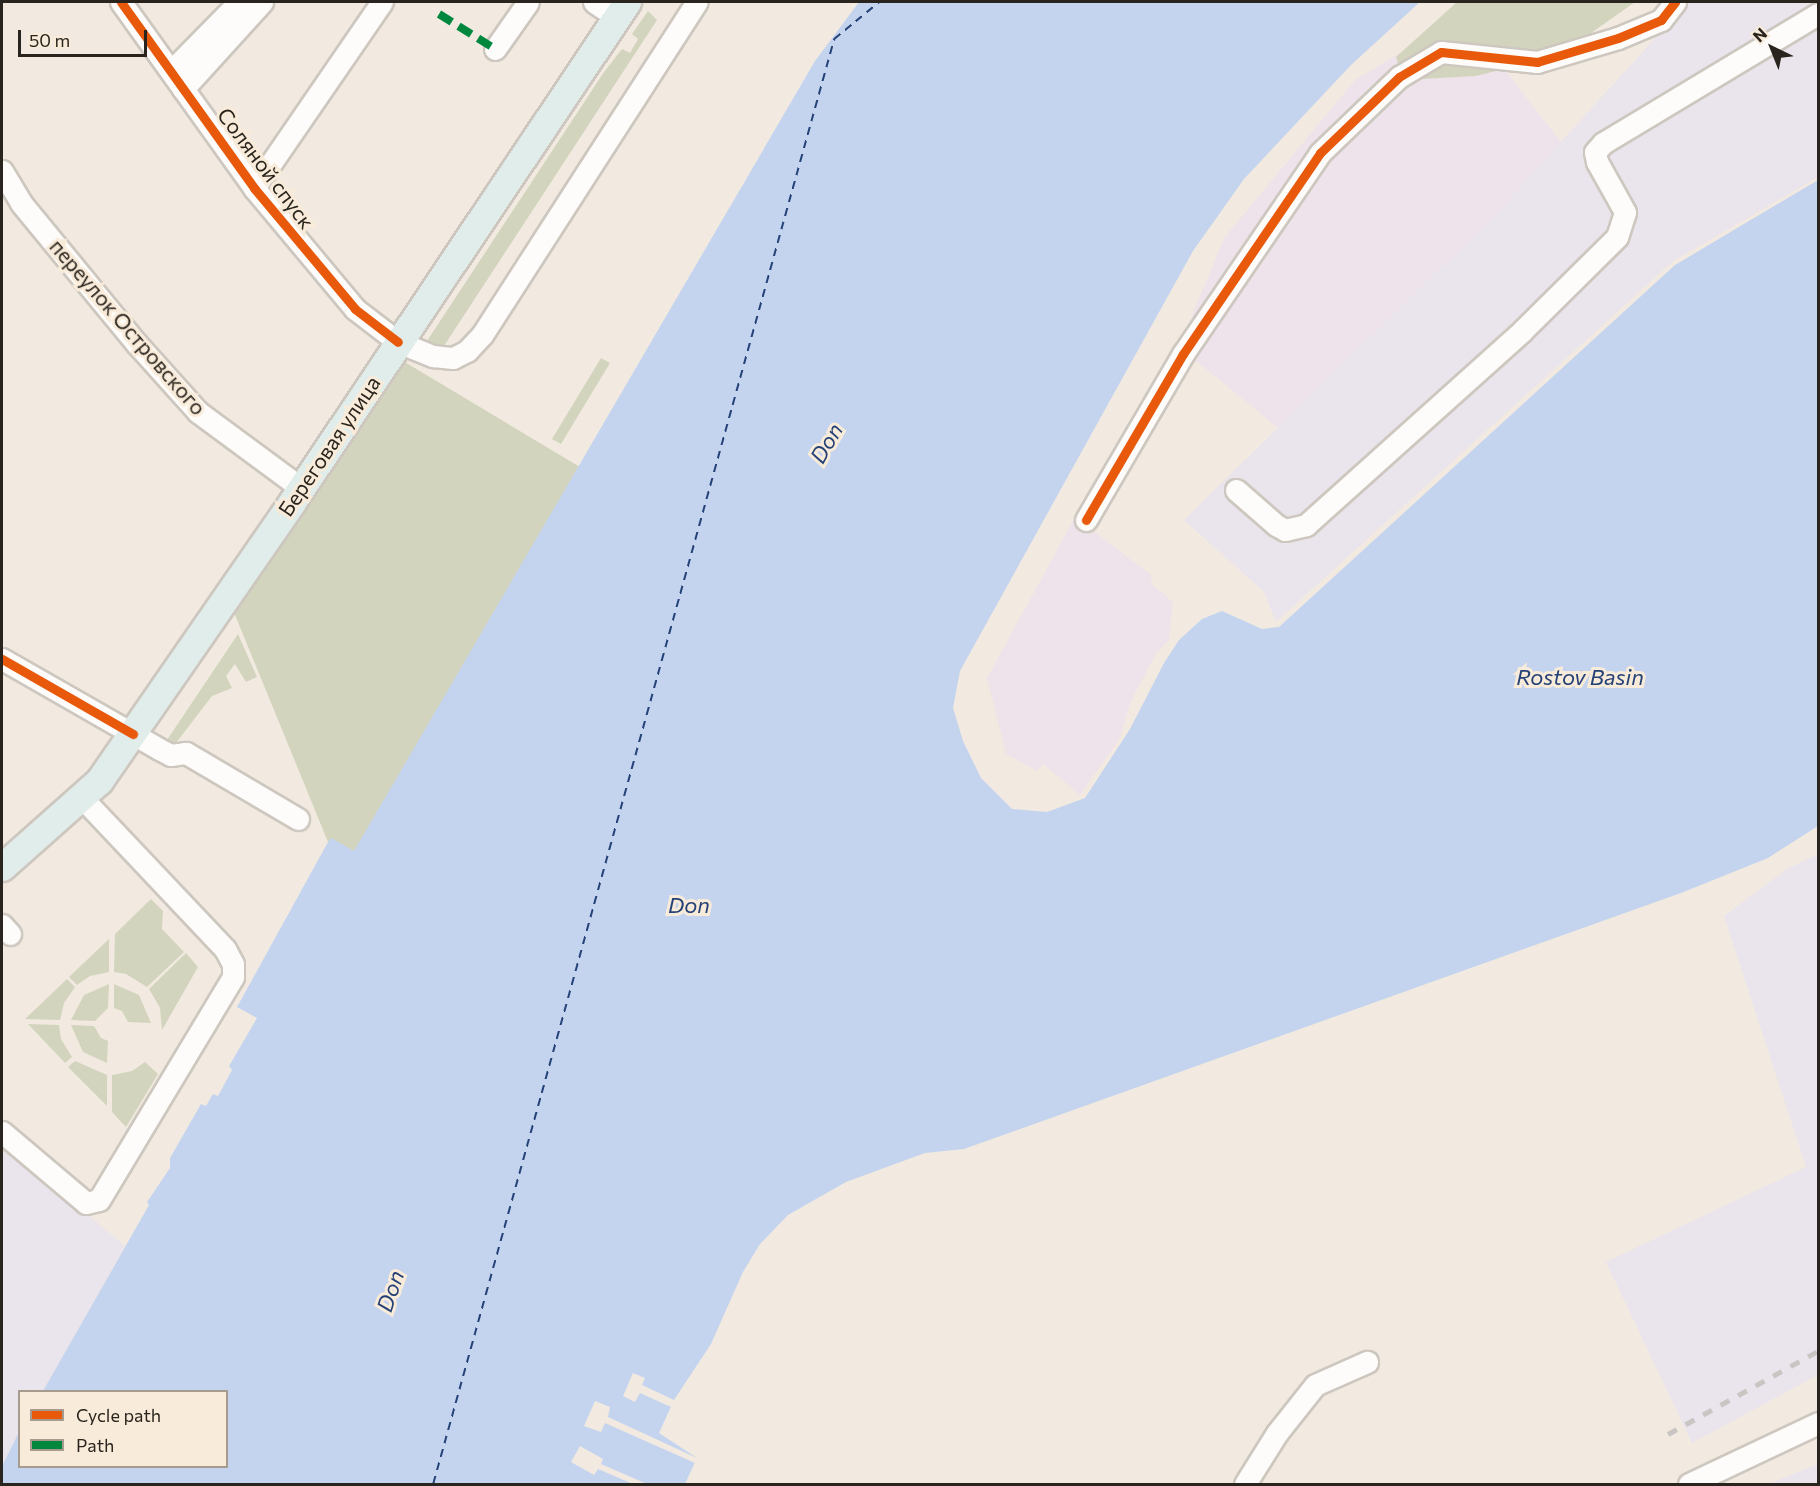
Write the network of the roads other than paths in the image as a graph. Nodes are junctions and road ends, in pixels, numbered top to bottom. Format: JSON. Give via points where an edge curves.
{"nodes":[{"id":1,"x":122,"y":2,"type":"edge"},
{"id":2,"x":239,"y":2,"type":"edge"},
{"id":3,"x":262,"y":2,"type":"edge"},
{"id":4,"x":382,"y":2,"type":"edge"},
{"id":5,"x":528,"y":2,"type":"edge"},
{"id":6,"x":697,"y":2,"type":"edge"},
{"id":7,"x":1676,"y":2,"type":"edge"},
{"id":8,"x":612,"y":6,"type":"edge"},
{"id":9,"x":1818,"y":14,"type":"edge"},
{"id":10,"x":495,"y":49,"type":"dead end"},
{"id":11,"x":171,"y":71,"type":"junction"},
{"id":12,"x":183,"y":89,"type":"junction"},
{"id":13,"x":2,"y":171,"type":"edge"},
{"id":14,"x":254,"y":188,"type":"junction"},
{"id":15,"x":398,"y":342,"type":"junction"},
{"id":16,"x":302,"y":488,"type":"junction"},
{"id":17,"x":1236,"y":490,"type":"dead end"},
{"id":18,"x":1086,"y":520,"type":"dead end"},
{"id":19,"x":2,"y":659,"type":"edge"},
{"id":20,"x":133,"y":734,"type":"junction"},
{"id":21,"x":82,"y":798,"type":"junction"},
{"id":22,"x":298,"y":819,"type":"dead end"},
{"id":23,"x":2,"y":867,"type":"edge"},
{"id":24,"x":2,"y":1132,"type":"edge"},
{"id":25,"x":1367,"y":1362,"type":"dead end"},
{"id":26,"x":1818,"y":1423,"type":"edge"},
{"id":27,"x":1245,"y":1485,"type":"edge"},
{"id":28,"x":1689,"y":1485,"type":"edge"}],
"edges":[{"from":1,"to":11,"type":"street","name":"Соляной спуск"},
{"from":2,"to":11,"type":"street"},
{"from":3,"to":12,"type":"street"},
{"from":4,"to":14,"type":"street"},
{"from":5,"to":10,"type":"street"},
{"from":6,"to":15,"type":"street","name":"Соляной спуск","via":[[482,335],[467,351],[453,358],[433,356]]},
{"from":7,"to":18,"type":"street","via":[[1661,20],[1618,38],[1537,62],[1441,52],[1399,77],[1320,153],[1183,354]]},
{"from":8,"to":15,"type":"main road","name":"Береговая улица"},
{"from":9,"to":17,"type":"street","via":[[1603,143],[1595,152],[1597,162],[1625,212],[1617,237],[1522,331],[1306,525],[1285,530]]},
{"from":11,"to":12,"type":"street","name":"Соляной спуск"},
{"from":12,"to":14,"type":"street","name":"Соляной спуск"},
{"from":13,"to":16,"type":"street","name":"переулок Островского","via":[[43,229],[198,412]]},
{"from":14,"to":15,"type":"street","name":"Соляной спуск","via":[[355,309]]},
{"from":15,"to":16,"type":"main road","name":"Береговая улица"},
{"from":16,"to":20,"type":"main road","name":"Береговая улица"},
{"from":19,"to":20,"type":"street"},
{"from":20,"to":21,"type":"main road","name":"Береговая улица"},
{"from":20,"to":22,"type":"street","via":[[171,755],[186,753]]},
{"from":21,"to":23,"type":"main road","name":"Береговая улица"},
{"from":21,"to":24,"type":"street","via":[[225,949],[233,964],[233,977],[99,1200],[86,1203]]},
{"from":25,"to":27,"type":"street","via":[[1315,1385],[1277,1433]]},
{"from":26,"to":28,"type":"street"}]}
